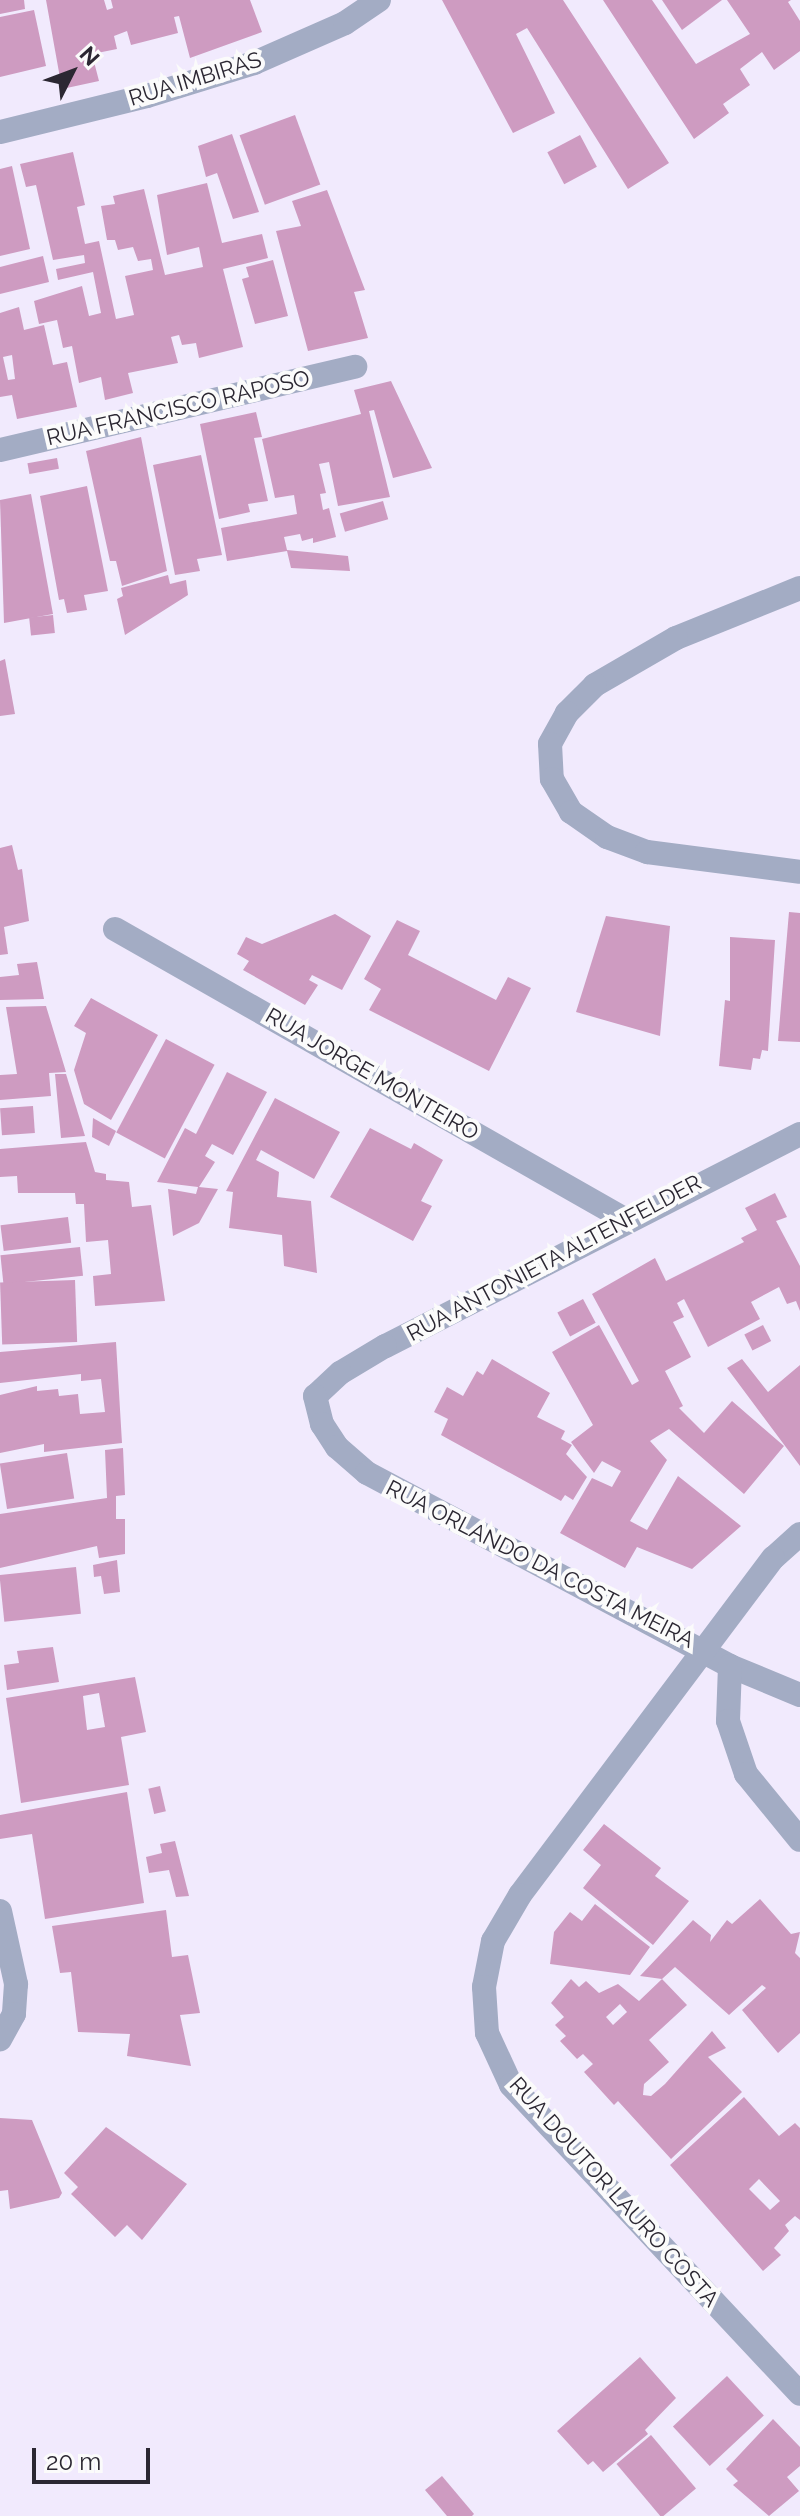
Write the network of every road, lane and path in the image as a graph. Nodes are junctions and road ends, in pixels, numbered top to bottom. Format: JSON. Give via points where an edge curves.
{"nodes":[{"id":1,"x":379,"y":0,"type":"edge"},
{"id":2,"x":0,"y":132,"type":"edge"},
{"id":3,"x":355,"y":367,"type":"dead end"},
{"id":4,"x":0,"y":450,"type":"edge"},
{"id":5,"x":800,"y":588,"type":"edge"},
{"id":6,"x":800,"y":872,"type":"edge"},
{"id":7,"x":115,"y":929,"type":"dead end"},
{"id":8,"x":800,"y":1134,"type":"edge"},
{"id":9,"x":628,"y":1221,"type":"junction"},
{"id":10,"x":315,"y":1396,"type":"joint"},
{"id":11,"x":800,"y":1534,"type":"edge"},
{"id":12,"x":706,"y":1650,"type":"junction"},
{"id":13,"x":730,"y":1666,"type":"junction"},
{"id":14,"x":800,"y":1695,"type":"edge"},
{"id":15,"x":800,"y":1840,"type":"edge"},
{"id":16,"x":0,"y":1911,"type":"edge"},
{"id":17,"x":0,"y":2039,"type":"edge"},
{"id":18,"x":800,"y":2394,"type":"edge"}],
"edges":[{"from":1,"to":2,"type":"street","name":"RUA IMBIRAS","via":[[345,23],[254,63]]},
{"from":3,"to":4,"type":"street","name":"RUA FRANCISCO RAPOSO"},
{"from":5,"to":6,"type":"street","via":[[676,638],[595,685],[567,713],[550,744],[552,779],[571,812],[607,837],[647,852]]},
{"from":7,"to":9,"type":"street","name":"RUA JORGE MONTEIRO"},
{"from":8,"to":9,"type":"street","name":"RUA ANTONIETA ALTENFELDER"},
{"from":9,"to":10,"type":"street","name":"RUA ANTONIETA ALTENFELDER","via":[[385,1346],[340,1373]]},
{"from":10,"to":12,"type":"street","name":"RUA ORLANDO DA COSTA MEIRA","via":[[322,1424],[337,1447],[367,1473]]},
{"from":11,"to":12,"type":"street","name":"RUA DOUTOR LAURO COSTA","via":[[773,1558]]},
{"from":12,"to":13,"type":"street","name":"RUA ORLANDO DA COSTA MEIRA"},
{"from":12,"to":18,"type":"street","name":"RUA DOUTOR LAURO COSTA","via":[[520,1895],[493,1941],[484,1987],[487,2033],[511,2085]]},
{"from":13,"to":14,"type":"street","name":"RUA ORLANDO DA COSTA MEIRA"},
{"from":13,"to":15,"type":"street","via":[[728,1721],[746,1774]]},
{"from":16,"to":17,"type":"street","via":[[16,1984],[14,2014]]}]}
